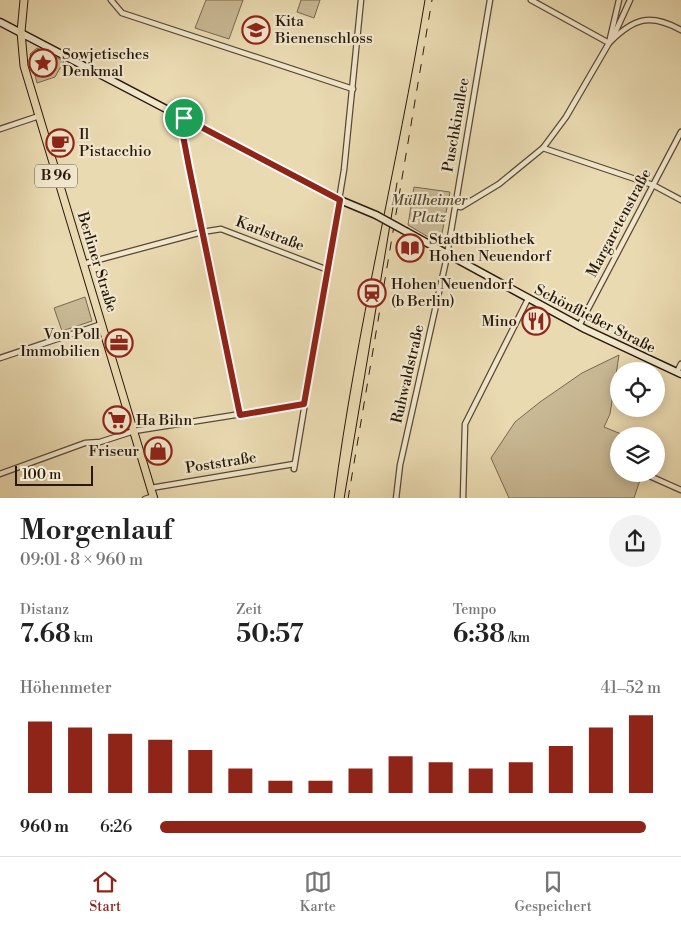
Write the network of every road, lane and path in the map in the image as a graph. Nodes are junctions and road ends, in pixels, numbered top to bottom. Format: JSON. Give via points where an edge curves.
{"nodes":[{"id":1,"x":24,"y":0,"type":"edge"},
{"id":2,"x":111,"y":0,"type":"edge"},
{"id":3,"x":360,"y":0,"type":"edge"},
{"id":4,"x":490,"y":0,"type":"edge"},
{"id":5,"x":531,"y":0,"type":"edge"},
{"id":6,"x":620,"y":0,"type":"edge"},
{"id":7,"x":630,"y":0,"type":"edge"},
{"id":8,"x":0,"y":22,"type":"edge"},
{"id":9,"x":681,"y":30,"type":"edge"},
{"id":10,"x":22,"y":32,"type":"junction"},
{"id":11,"x":609,"y":43,"type":"junction"},
{"id":12,"x":352,"y":89,"type":"junction"},
{"id":13,"x":38,"y":116,"type":"junction"},
{"id":14,"x":184,"y":118,"type":"junction"},
{"id":15,"x":0,"y":129,"type":"edge"},
{"id":16,"x":681,"y":132,"type":"edge"},
{"id":17,"x":543,"y":148,"type":"junction"},
{"id":18,"x":653,"y":185,"type":"junction"},
{"id":19,"x":340,"y":200,"type":"junction"},
{"id":20,"x":681,"y":200,"type":"edge"},
{"id":21,"x":455,"y":206,"type":"junction"},
{"id":22,"x":202,"y":232,"type":"junction"},
{"id":23,"x":446,"y":255,"type":"junction"},
{"id":24,"x":83,"y":264,"type":"junction"},
{"id":25,"x":328,"y":270,"type":"junction"},
{"id":26,"x":528,"y":299,"type":"junction"},
{"id":27,"x":102,"y":324,"type":"junction"},
{"id":28,"x":579,"y":326,"type":"junction"},
{"id":29,"x":0,"y":358,"type":"edge"},
{"id":30,"x":681,"y":364,"type":"edge"},
{"id":31,"x":679,"y":373,"type":"edge"},
{"id":32,"x":304,"y":404,"type":"junction"},
{"id":33,"x":240,"y":415,"type":"junction"},
{"id":34,"x":134,"y":431,"type":"junction"},
{"id":35,"x":0,"y":474,"type":"edge"},
{"id":36,"x":663,"y":482,"type":"edge"},
{"id":37,"x":151,"y":488,"type":"junction"},
{"id":38,"x":681,"y":490,"type":"edge"},
{"id":39,"x":154,"y":497,"type":"edge"},
{"id":40,"x":146,"y":498,"type":"edge"},
{"id":41,"x":396,"y":498,"type":"edge"},
{"id":42,"x":463,"y":498,"type":"edge"}],
"edges":[{"from":1,"to":10,"type":"main road","number":"B 96"},
{"from":2,"to":12,"type":"street","via":[[122,13]]},
{"from":3,"to":12,"type":"street"},
{"from":4,"to":21,"type":"street","name":"Puschkinallee"},
{"from":5,"to":11,"type":"street"},
{"from":6,"to":11,"type":"street"},
{"from":7,"to":11,"type":"street"},
{"from":8,"to":10,"type":"main road","name":"Schönfließer Straße"},
{"from":9,"to":11,"type":"street","via":[[670,24],[642,20],[628,25]]},
{"from":10,"to":13,"type":"main road","name":"Berliner Straße","number":"B 96","via":[[24,62]]},
{"from":10,"to":14,"type":"main road","name":"Schönfließer Straße"},
{"from":11,"to":17,"type":"street","via":[[566,117]]},
{"from":12,"to":19,"type":"street"},
{"from":13,"to":15,"type":"street"},
{"from":13,"to":24,"type":"main road","name":"Berliner Straße","number":"B 96"},
{"from":14,"to":19,"type":"main road","name":"Schönfließer Straße"},
{"from":14,"to":22,"type":"street","via":[[181,125]]},
{"from":16,"to":18,"type":"street","name":"Margaretenstraße"},
{"from":17,"to":18,"type":"street"},
{"from":17,"to":21,"type":"street","via":[[499,184],[461,206]]},
{"from":18,"to":20,"type":"street"},
{"from":18,"to":28,"type":"street","name":"Margaretenstraße"},
{"from":19,"to":23,"type":"main road","name":"Schönfließer Straße","bridge":true,"via":[[376,215]]},
{"from":19,"to":25,"type":"street"},
{"from":21,"to":23,"type":"street","name":"Puschkinallee"},
{"from":22,"to":24,"type":"street","name":"Karlstraße"},
{"from":22,"to":25,"type":"street","name":"Karlstraße","via":[[221,229]]},
{"from":22,"to":33,"type":"street"},
{"from":23,"to":26,"type":"main road","name":"Schönfließer Straße"},
{"from":23,"to":41,"type":"street","name":"Ruhwaldstraße","via":[[400,466]]},
{"from":24,"to":27,"type":"main road","name":"Berliner Straße","number":"B 96"},
{"from":25,"to":32,"type":"street"},
{"from":26,"to":28,"type":"main road","name":"Schönfließer Straße"},
{"from":26,"to":42,"type":"street","via":[[465,424]]},
{"from":27,"to":29,"type":"street"},
{"from":27,"to":34,"type":"main road","name":"Berliner Straße","number":"B 96"},
{"from":28,"to":31,"type":"main road","name":"Schönfließer Straße"},
{"from":30,"to":31,"type":"street"},
{"from":32,"to":33,"type":"street"},
{"from":32,"to":37,"type":"street","name":"Poststraße","via":[[294,466]]},
{"from":33,"to":34,"type":"street"},
{"from":34,"to":35,"type":"street","via":[[100,442],[85,443]]},
{"from":34,"to":37,"type":"main road","name":"Berliner Straße","number":"B 96"},
{"from":36,"to":38,"type":"street"},
{"from":37,"to":39,"type":"main road","name":"Berliner Straße","number":"B 96"},
{"from":39,"to":40,"type":"street"}]}
